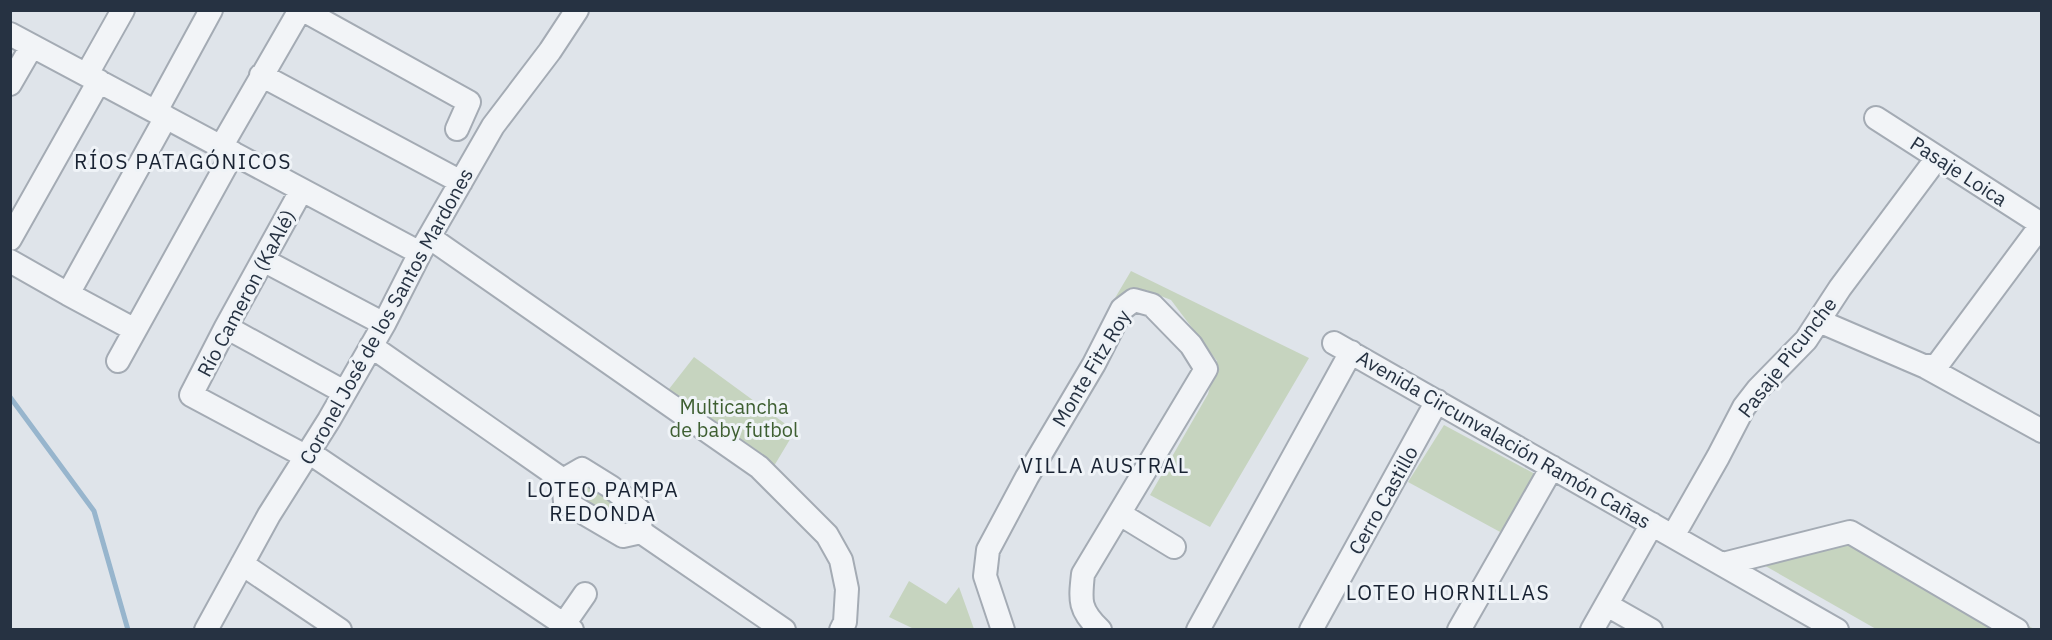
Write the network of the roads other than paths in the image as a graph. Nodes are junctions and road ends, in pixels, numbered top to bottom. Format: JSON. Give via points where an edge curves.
{"nodes":[{"id":1,"x":123,"y":10,"type":"edge"},
{"id":2,"x":211,"y":10,"type":"edge"},
{"id":3,"x":302,"y":10,"type":"edge"},
{"id":4,"x":577,"y":10,"type":"edge"},
{"id":5,"x":10,"y":34,"type":"edge"},
{"id":6,"x":32,"y":46,"type":"junction"},
{"id":7,"x":261,"y":75,"type":"junction"},
{"id":8,"x":93,"y":78,"type":"junction"},
{"id":9,"x":10,"y":84,"type":"edge"},
{"id":10,"x":161,"y":114,"type":"junction"},
{"id":11,"x":1876,"y":118,"type":"dead end"},
{"id":12,"x":457,"y":129,"type":"dead end"},
{"id":13,"x":227,"y":150,"type":"junction"},
{"id":14,"x":1937,"y":158,"type":"junction"},
{"id":15,"x":461,"y":182,"type":"junction"},
{"id":16,"x":301,"y":191,"type":"junction"},
{"id":17,"x":2042,"y":224,"type":"edge"},
{"id":18,"x":10,"y":239,"type":"edge"},
{"id":19,"x":425,"y":245,"type":"junction"},
{"id":20,"x":263,"y":260,"type":"junction"},
{"id":21,"x":10,"y":261,"type":"edge"},
{"id":22,"x":68,"y":294,"type":"junction"},
{"id":23,"x":1819,"y":321,"type":"junction"},
{"id":24,"x":384,"y":324,"type":"junction"},
{"id":25,"x":226,"y":327,"type":"junction"},
{"id":26,"x":135,"y":330,"type":"junction"},
{"id":27,"x":371,"y":346,"type":"junction"},
{"id":28,"x":118,"y":362,"type":"dead end"},
{"id":29,"x":1932,"y":365,"type":"junction"},
{"id":30,"x":344,"y":392,"type":"junction"},
{"id":31,"x":1437,"y":401,"type":"junction"},
{"id":32,"x":2040,"y":428,"type":"edge"},
{"id":33,"x":308,"y":455,"type":"junction"},
{"id":34,"x":1552,"y":467,"type":"junction"},
{"id":35,"x":563,"y":480,"type":"junction"},
{"id":36,"x":1120,"y":514,"type":"junction"},
{"id":37,"x":1652,"y":524,"type":"junction"},
{"id":38,"x":641,"y":532,"type":"junction"},
{"id":39,"x":1673,"y":536,"type":"junction"},
{"id":40,"x":1174,"y":547,"type":"dead end"},
{"id":41,"x":242,"y":564,"type":"junction"},
{"id":42,"x":1723,"y":564,"type":"junction"},
{"id":43,"x":585,"y":594,"type":"dead end"},
{"id":44,"x":1606,"y":605,"type":"junction"},
{"id":45,"x":565,"y":628,"type":"edge"},
{"id":46,"x":206,"y":630,"type":"edge"},
{"id":47,"x":340,"y":630,"type":"edge"},
{"id":48,"x":784,"y":630,"type":"edge"},
{"id":49,"x":841,"y":630,"type":"edge"},
{"id":50,"x":1002,"y":630,"type":"edge"},
{"id":51,"x":1100,"y":630,"type":"edge"},
{"id":52,"x":1198,"y":630,"type":"edge"},
{"id":53,"x":1311,"y":630,"type":"edge"},
{"id":54,"x":1459,"y":630,"type":"edge"},
{"id":55,"x":1592,"y":630,"type":"edge"},
{"id":56,"x":1651,"y":630,"type":"edge"},
{"id":57,"x":1837,"y":630,"type":"edge"},
{"id":58,"x":2017,"y":630,"type":"edge"}],
"edges":[{"from":1,"to":8,"type":"street"},
{"from":2,"to":10,"type":"street"},
{"from":3,"to":7,"type":"street"},
{"from":3,"to":12,"type":"street","via":[[469,102]]},
{"from":4,"to":15,"type":"street","name":"Coronel José de los Santos Mardones","via":[[493,126]]},
{"from":5,"to":6,"type":"street"},
{"from":6,"to":8,"type":"street"},
{"from":6,"to":9,"type":"street"},
{"from":7,"to":13,"type":"street"},
{"from":7,"to":15,"type":"street"},
{"from":8,"to":10,"type":"street"},
{"from":8,"to":18,"type":"street"},
{"from":10,"to":13,"type":"street"},
{"from":10,"to":22,"type":"street"},
{"from":11,"to":14,"type":"street","name":"Pasaje Loica"},
{"from":13,"to":16,"type":"street"},
{"from":13,"to":26,"type":"street"},
{"from":14,"to":17,"type":"street","name":"Pasaje Loica"},
{"from":14,"to":23,"type":"street","name":"Pasaje Picunche"},
{"from":15,"to":19,"type":"street","name":"Coronel José de los Santos Mardones"},
{"from":16,"to":19,"type":"street"},
{"from":16,"to":20,"type":"street","name":"Río Cameron (KaAlé)"},
{"from":17,"to":29,"type":"street"},
{"from":19,"to":24,"type":"street","name":"Coronel José de los Santos Mardones"},
{"from":19,"to":49,"type":"street","via":[[759,467],[827,535],[841,560],[847,589]]},
{"from":20,"to":24,"type":"street"},
{"from":20,"to":25,"type":"street","name":"Río Cameron (KaAlé)"},
{"from":21,"to":22,"type":"street"},
{"from":22,"to":26,"type":"street"},
{"from":23,"to":29,"type":"street"},
{"from":23,"to":39,"type":"street","name":"Pasaje Picunche","via":[[1744,407]]},
{"from":24,"to":27,"type":"street","name":"Coronel José de los Santos Mardones"},
{"from":25,"to":30,"type":"street"},
{"from":25,"to":33,"type":"street","name":"Río Cameron (KaAlé)","via":[[191,395]]},
{"from":26,"to":28,"type":"street"},
{"from":27,"to":30,"type":"street","name":"Coronel José de los Santos Mardones"},
{"from":27,"to":35,"type":"street"},
{"from":29,"to":32,"type":"street"},
{"from":30,"to":33,"type":"street","name":"Coronel José de los Santos Mardones"},
{"from":31,"to":34,"type":"street","name":"Avenida Circunvalación Ramón Cañas"},
{"from":31,"to":52,"type":"street","name":"Avenida Circunvalación Ramón Cañas","via":[[1343,348]]},
{"from":31,"to":53,"type":"street","name":"Cerro Castillo"},
{"from":33,"to":41,"type":"street","name":"Coronel José de los Santos Mardones"},
{"from":33,"to":45,"type":"street"},
{"from":34,"to":37,"type":"street","name":"Avenida Circunvalación Ramón Cañas"},
{"from":34,"to":54,"type":"street"},
{"from":35,"to":38,"type":"street","via":[[565,502],[623,536]]},
{"from":35,"to":38,"type":"street","via":[[582,469],[611,487],[639,510]]},
{"from":36,"to":40,"type":"street"},
{"from":36,"to":50,"type":"street","name":"Monte Fitz Roy","via":[[1206,369],[1191,345],[1152,305],[1134,300],[1122,309],[988,550],[985,576]]},
{"from":36,"to":51,"type":"street","via":[[1083,574],[1080,595],[1086,616]]},
{"from":37,"to":39,"type":"street","name":"Avenida Circunvalación Ramón Cañas"},
{"from":37,"to":44,"type":"street"},
{"from":38,"to":48,"type":"street"},
{"from":39,"to":42,"type":"street","name":"Avenida Circunvalación Ramón Cañas"},
{"from":41,"to":46,"type":"street","name":"Coronel José de los Santos Mardones"},
{"from":41,"to":47,"type":"street"},
{"from":42,"to":57,"type":"street","name":"Avenida Circunvalación Ramón Cañas"},
{"from":42,"to":58,"type":"street","via":[[1850,532]]},
{"from":43,"to":45,"type":"street"},
{"from":44,"to":55,"type":"street"},
{"from":44,"to":56,"type":"street"}]}
